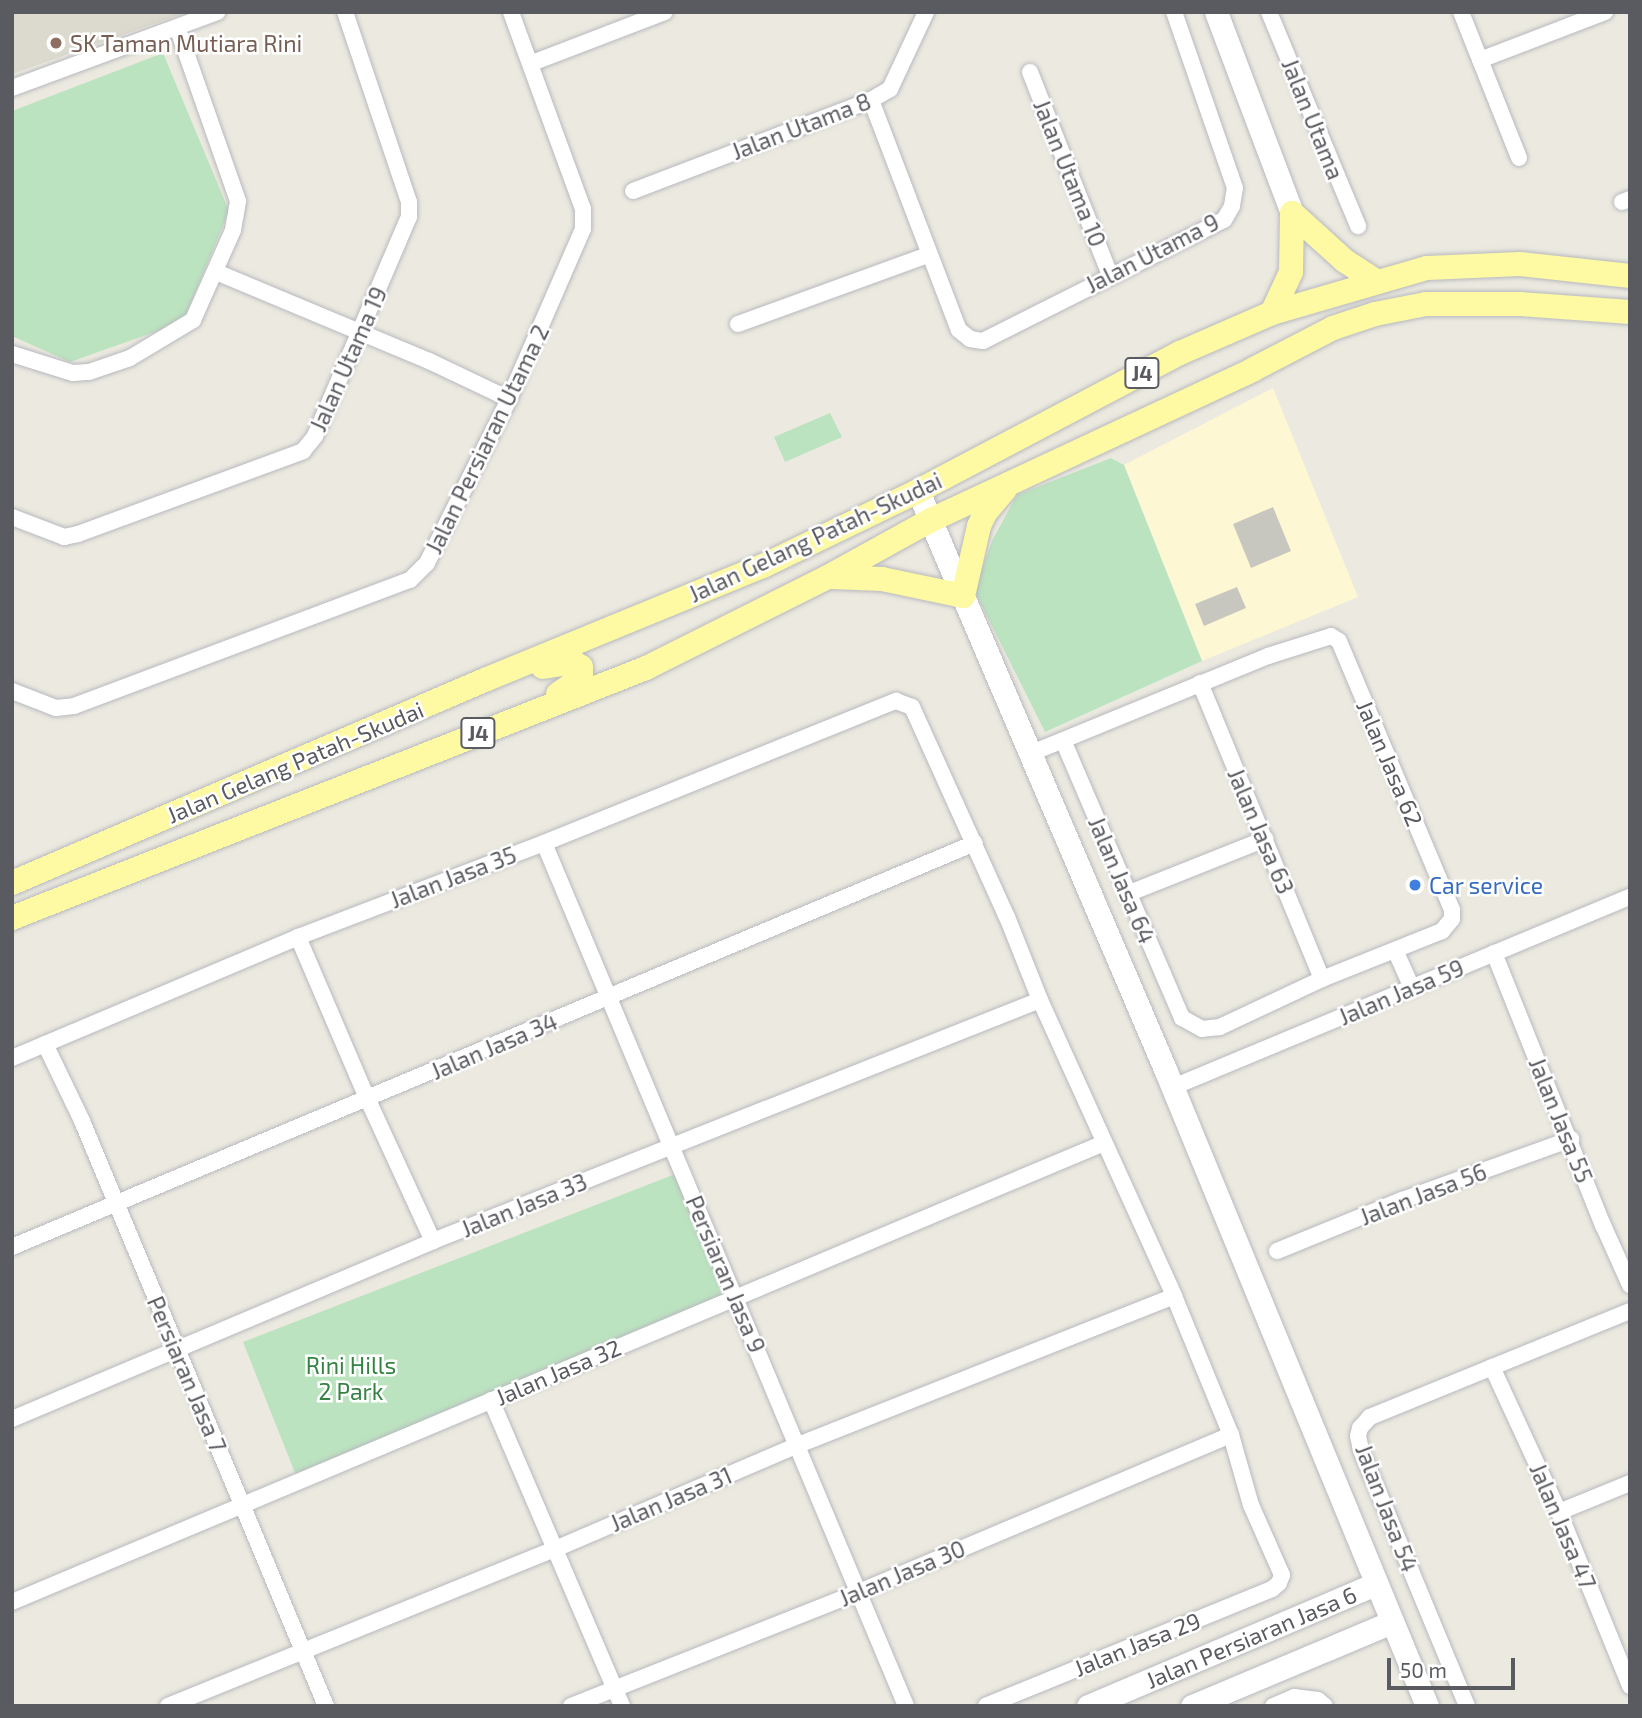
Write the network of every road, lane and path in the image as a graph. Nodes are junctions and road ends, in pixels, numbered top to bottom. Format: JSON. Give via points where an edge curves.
{"nodes":[{"id":1,"x":217,"y":12,"type":"edge"},
{"id":2,"x":345,"y":12,"type":"edge"},
{"id":3,"x":511,"y":12,"type":"edge"},
{"id":4,"x":665,"y":12,"type":"edge"},
{"id":5,"x":926,"y":12,"type":"edge"},
{"id":6,"x":1174,"y":12,"type":"edge"},
{"id":7,"x":1216,"y":12,"type":"edge"},
{"id":8,"x":1269,"y":12,"type":"edge"},
{"id":9,"x":1461,"y":12,"type":"edge"},
{"id":10,"x":1605,"y":12,"type":"edge"},
{"id":11,"x":177,"y":27,"type":"junction"},
{"id":12,"x":1480,"y":60,"type":"junction"},
{"id":13,"x":532,"y":63,"type":"junction"},
{"id":14,"x":1030,"y":72,"type":"dead end"},
{"id":15,"x":12,"y":88,"type":"edge"},
{"id":16,"x":871,"y":100,"type":"junction"},
{"id":17,"x":1519,"y":158,"type":"dead end"},
{"id":18,"x":633,"y":191,"type":"dead end"},
{"id":19,"x":1292,"y":213,"type":"junction"},
{"id":20,"x":1358,"y":226,"type":"dead end"},
{"id":21,"x":928,"y":255,"type":"junction"},
{"id":22,"x":216,"y":271,"type":"junction"},
{"id":23,"x":1110,"y":275,"type":"junction"},
{"id":24,"x":1630,"y":276,"type":"edge"},
{"id":25,"x":1377,"y":281,"type":"junction"},
{"id":26,"x":1630,"y":312,"type":"edge"},
{"id":27,"x":1272,"y":313,"type":"junction"},
{"id":28,"x":738,"y":324,"type":"dead end"},
{"id":29,"x":362,"y":332,"type":"junction"},
{"id":30,"x":12,"y":354,"type":"edge"},
{"id":31,"x":509,"y":399,"type":"junction"},
{"id":32,"x":1011,"y":482,"type":"junction"},
{"id":33,"x":918,"y":491,"type":"junction"},
{"id":34,"x":12,"y":517,"type":"edge"},
{"id":35,"x":931,"y":520,"type":"junction"},
{"id":36,"x":828,"y":577,"type":"junction"},
{"id":37,"x":963,"y":596,"type":"junction"},
{"id":38,"x":487,"y":679,"type":"junction"},
{"id":39,"x":1200,"y":684,"type":"junction"},
{"id":40,"x":12,"y":691,"type":"edge"},
{"id":41,"x":509,"y":721,"type":"junction"},
{"id":42,"x":1063,"y":741,"type":"junction"},
{"id":43,"x":1029,"y":754,"type":"junction"},
{"id":44,"x":1265,"y":839,"type":"junction"},
{"id":45,"x":544,"y":842,"type":"junction"},
{"id":46,"x":975,"y":842,"type":"junction"},
{"id":47,"x":12,"y":883,"type":"edge"},
{"id":48,"x":1127,"y":894,"type":"junction"},
{"id":49,"x":1630,"y":897,"type":"edge"},
{"id":50,"x":12,"y":918,"type":"edge"},
{"id":51,"x":298,"y":936,"type":"junction"},
{"id":52,"x":1395,"y":950,"type":"junction"},
{"id":53,"x":1494,"y":953,"type":"junction"},
{"id":54,"x":1322,"y":979,"type":"junction"},
{"id":55,"x":1412,"y":988,"type":"junction"},
{"id":56,"x":610,"y":997,"type":"junction"},
{"id":57,"x":1040,"y":1000,"type":"junction"},
{"id":58,"x":1182,"y":1018,"type":"joint"},
{"id":59,"x":44,"y":1044,"type":"junction"},
{"id":60,"x":12,"y":1058,"type":"edge"},
{"id":61,"x":1173,"y":1087,"type":"junction"},
{"id":62,"x":368,"y":1100,"type":"junction"},
{"id":63,"x":1571,"y":1139,"type":"junction"},
{"id":64,"x":1104,"y":1143,"type":"junction"},
{"id":65,"x":672,"y":1145,"type":"junction"},
{"id":66,"x":117,"y":1206,"type":"junction"},
{"id":67,"x":433,"y":1241,"type":"junction"},
{"id":68,"x":12,"y":1247,"type":"edge"},
{"id":69,"x":1277,"y":1251,"type":"dead end"},
{"id":70,"x":1630,"y":1285,"type":"edge"},
{"id":71,"x":1174,"y":1296,"type":"junction"},
{"id":72,"x":736,"y":1297,"type":"junction"},
{"id":73,"x":1630,"y":1311,"type":"edge"},
{"id":74,"x":178,"y":1351,"type":"junction"},
{"id":75,"x":1492,"y":1367,"type":"junction"},
{"id":76,"x":491,"y":1400,"type":"junction"},
{"id":77,"x":12,"y":1419,"type":"edge"},
{"id":78,"x":1231,"y":1435,"type":"junction"},
{"id":79,"x":798,"y":1445,"type":"junction"},
{"id":80,"x":1630,"y":1483,"type":"edge"},
{"id":81,"x":242,"y":1505,"type":"junction"},
{"id":82,"x":1559,"y":1512,"type":"junction"},
{"id":83,"x":553,"y":1550,"type":"junction"},
{"id":84,"x":1376,"y":1584,"type":"junction"},
{"id":85,"x":859,"y":1592,"type":"junction"},
{"id":86,"x":12,"y":1602,"type":"edge"},
{"id":87,"x":1392,"y":1622,"type":"junction"},
{"id":88,"x":301,"y":1649,"type":"junction"},
{"id":89,"x":1630,"y":1686,"type":"edge"},
{"id":90,"x":614,"y":1688,"type":"junction"},
{"id":91,"x":168,"y":1706,"type":"edge"},
{"id":92,"x":326,"y":1706,"type":"edge"},
{"id":93,"x":571,"y":1706,"type":"edge"},
{"id":94,"x":622,"y":1706,"type":"edge"},
{"id":95,"x":906,"y":1706,"type":"edge"},
{"id":96,"x":986,"y":1706,"type":"edge"},
{"id":97,"x":1088,"y":1706,"type":"edge"},
{"id":98,"x":1192,"y":1706,"type":"edge"},
{"id":99,"x":1273,"y":1706,"type":"edge"},
{"id":100,"x":1325,"y":1706,"type":"edge"},
{"id":101,"x":1427,"y":1706,"type":"edge"},
{"id":102,"x":1467,"y":1706,"type":"edge"}],
"edges":[{"from":1,"to":11,"type":"street"},
{"from":2,"to":29,"type":"street","name":"Jalan Utama 19","via":[[408,202],[409,217]]},
{"from":3,"to":13,"type":"street","name":"Jalan Persiaran Utama 2"},
{"from":4,"to":13,"type":"street"},
{"from":5,"to":16,"type":"street","name":"Jalan Utama 8","via":[[890,89]]},
{"from":6,"to":23,"type":"street","name":"Jalan Utama 9","via":[[1236,188],[1232,206],[1224,220]]},
{"from":7,"to":19,"type":"street"},
{"from":8,"to":20,"type":"street","name":"Jalan Utama"},
{"from":9,"to":12,"type":"street"},
{"from":10,"to":12,"type":"street"},
{"from":11,"to":15,"type":"street"},
{"from":11,"to":22,"type":"street","via":[[238,201],[233,230]]},
{"from":12,"to":17,"type":"street"},
{"from":13,"to":31,"type":"street","name":"Jalan Persiaran Utama 2","via":[[583,209],[583,229]]},
{"from":14,"to":23,"type":"street","name":"Jalan Utama 10"},
{"from":16,"to":18,"type":"street","name":"Jalan Utama 8"},
{"from":16,"to":21,"type":"street","name":"Jalan Utama 9"},
{"from":19,"to":25,"type":"main road","via":[[1345,261]]},
{"from":19,"to":27,"type":"main road","via":[[1291,272]]},
{"from":21,"to":23,"type":"street","name":"Jalan Utama 9","via":[[959,330],[970,339],[983,341]]},
{"from":21,"to":28,"type":"street"},
{"from":22,"to":29,"type":"street"},
{"from":22,"to":30,"type":"street","via":[[193,320],[130,358],[73,373]]},
{"from":24,"to":25,"type":"main road","name":"Jalan Gelang Patah-Skudai","number":"J4","via":[[1520,264],[1427,268]]},
{"from":25,"to":27,"type":"main road","name":"Jalan Gelang Patah-Skudai","number":"J4"},
{"from":26,"to":32,"type":"main road","name":"Jalan Gelang Patah-Skudai","number":"J4","via":[[1520,304],[1426,304],[1375,314],[1333,328]]},
{"from":27,"to":33,"type":"main road","name":"Jalan Gelang Patah-Skudai","number":"J4","via":[[1180,353]]},
{"from":29,"to":31,"type":"street"},
{"from":29,"to":34,"type":"street","name":"Jalan Utama 19","via":[[315,436],[303,451],[78,534],[64,537]]},
{"from":31,"to":40,"type":"street","name":"Jalan Persiaran Utama 2","via":[[427,563],[410,580],[74,706],[56,708]]},
{"from":32,"to":35,"type":"main road","name":"Jalan Gelang Patah-Skudai","number":"J4"},
{"from":32,"to":37,"type":"main road","via":[[979,526]]},
{"from":33,"to":35,"type":"street"},
{"from":33,"to":38,"type":"main road","name":"Jalan Gelang Patah-Skudai","number":"J4","via":[[763,566]]},
{"from":35,"to":36,"type":"main road","name":"Jalan Gelang Patah-Skudai","number":"J4"},
{"from":35,"to":37,"type":"street"},
{"from":36,"to":37,"type":"main road","via":[[882,579]]},
{"from":36,"to":41,"type":"main road","name":"Jalan Gelang Patah-Skudai","number":"J4","via":[[646,667]]},
{"from":37,"to":43,"type":"street"},
{"from":38,"to":41,"type":"main road","via":[[573,662],[581,667],[581,678]]},
{"from":38,"to":47,"type":"main road","name":"Jalan Gelang Patah-Skudai","number":"J4"},
{"from":39,"to":42,"type":"street","name":"Jalan Jasa 62"},
{"from":39,"to":44,"type":"street","name":"Jalan Jasa 63"},
{"from":39,"to":52,"type":"street","name":"Jalan Jasa 62","via":[[1324,636],[1339,640],[1452,909],[1452,919],[1442,931]]},
{"from":41,"to":50,"type":"main road","name":"Jalan Gelang Patah-Skudai","number":"J4"},
{"from":42,"to":43,"type":"street","name":"Jalan Jasa 62"},
{"from":42,"to":48,"type":"street","name":"Jalan Jasa 64"},
{"from":43,"to":61,"type":"street"},
{"from":44,"to":48,"type":"street"},
{"from":44,"to":54,"type":"street","name":"Jalan Jasa 63"},
{"from":45,"to":46,"type":"street","name":"Jalan Jasa 35","via":[[896,701],[912,707]]},
{"from":45,"to":51,"type":"street","name":"Jalan Jasa 35"},
{"from":45,"to":56,"type":"street","name":"Persiaran Jasa 9"},
{"from":46,"to":56,"type":"street","name":"Jalan Jasa 34"},
{"from":46,"to":57,"type":"street"},
{"from":48,"to":58,"type":"street","name":"Jalan Jasa 64"},
{"from":49,"to":53,"type":"street","name":"Jalan Jasa 59"},
{"from":51,"to":59,"type":"street","name":"Jalan Jasa 35"},
{"from":51,"to":62,"type":"street"},
{"from":52,"to":54,"type":"street","name":"Jalan Jasa 62"},
{"from":52,"to":55,"type":"street"},
{"from":53,"to":55,"type":"street","name":"Jalan Jasa 59"},
{"from":53,"to":63,"type":"street","name":"Jalan Jasa 55"},
{"from":54,"to":58,"type":"street","name":"Jalan Jasa 62","via":[[1220,1027],[1202,1029]]},
{"from":55,"to":61,"type":"street","name":"Jalan Jasa 59"},
{"from":56,"to":62,"type":"street","name":"Jalan Jasa 34"},
{"from":56,"to":65,"type":"street","name":"Persiaran Jasa 9"},
{"from":57,"to":64,"type":"street"},
{"from":57,"to":65,"type":"street","name":"Jalan Jasa 33"},
{"from":59,"to":60,"type":"street","name":"Jalan Jasa 35"},
{"from":59,"to":66,"type":"street","name":"Persiaran Jasa 7"},
{"from":61,"to":84,"type":"street"},
{"from":62,"to":66,"type":"street","name":"Jalan Jasa 34"},
{"from":62,"to":67,"type":"street"},
{"from":63,"to":69,"type":"street","name":"Jalan Jasa 56"},
{"from":63,"to":70,"type":"street","name":"Jalan Jasa 55"},
{"from":64,"to":71,"type":"street"},
{"from":64,"to":72,"type":"street","name":"Jalan Jasa 32"},
{"from":65,"to":67,"type":"street","name":"Jalan Jasa 33"},
{"from":65,"to":72,"type":"street","name":"Persiaran Jasa 9"},
{"from":66,"to":68,"type":"street","name":"Jalan Jasa 34"},
{"from":66,"to":74,"type":"street","name":"Persiaran Jasa 7"},
{"from":67,"to":74,"type":"street","name":"Jalan Jasa 33"},
{"from":71,"to":78,"type":"street"},
{"from":71,"to":79,"type":"street","name":"Jalan Jasa 31"},
{"from":72,"to":76,"type":"street","name":"Jalan Jasa 32"},
{"from":72,"to":79,"type":"street","name":"Persiaran Jasa 9"},
{"from":73,"to":75,"type":"street","name":"Jalan Jasa 54"},
{"from":74,"to":77,"type":"street","name":"Jalan Jasa 33"},
{"from":74,"to":81,"type":"street","name":"Persiaran Jasa 7"},
{"from":75,"to":82,"type":"street","name":"Jalan Jasa 47"},
{"from":75,"to":102,"type":"street","name":"Jalan Jasa 54","via":[[1370,1417],[1358,1436]]},
{"from":76,"to":81,"type":"street","name":"Jalan Jasa 32"},
{"from":76,"to":83,"type":"street"},
{"from":78,"to":85,"type":"street","name":"Jalan Jasa 30"},
{"from":78,"to":96,"type":"street","name":"Jalan Jasa 29","via":[[1251,1505],[1282,1575],[1272,1589]]},
{"from":79,"to":83,"type":"street","name":"Jalan Jasa 31"},
{"from":79,"to":85,"type":"street","name":"Persiaran Jasa 9"},
{"from":80,"to":82,"type":"street"},
{"from":81,"to":86,"type":"street","name":"Jalan Jasa 32"},
{"from":81,"to":88,"type":"street","name":"Persiaran Jasa 7"},
{"from":82,"to":89,"type":"street","name":"Jalan Jasa 47"},
{"from":83,"to":88,"type":"street","name":"Jalan Jasa 31"},
{"from":83,"to":90,"type":"street"},
{"from":84,"to":87,"type":"street"},
{"from":84,"to":97,"type":"street","name":"Jalan Persiaran Jasa 6"},
{"from":85,"to":90,"type":"street","name":"Jalan Jasa 30"},
{"from":85,"to":95,"type":"street","name":"Persiaran Jasa 9"},
{"from":87,"to":98,"type":"street","name":"Jalan Persiaran Jasa 6"},
{"from":87,"to":101,"type":"street"},
{"from":88,"to":91,"type":"street","name":"Jalan Jasa 31"},
{"from":88,"to":92,"type":"street","name":"Persiaran Jasa 7"},
{"from":90,"to":93,"type":"street","name":"Jalan Jasa 30"},
{"from":90,"to":94,"type":"street"},
{"from":99,"to":100,"type":"street","via":[[1294,1697],[1318,1700]]}]}
